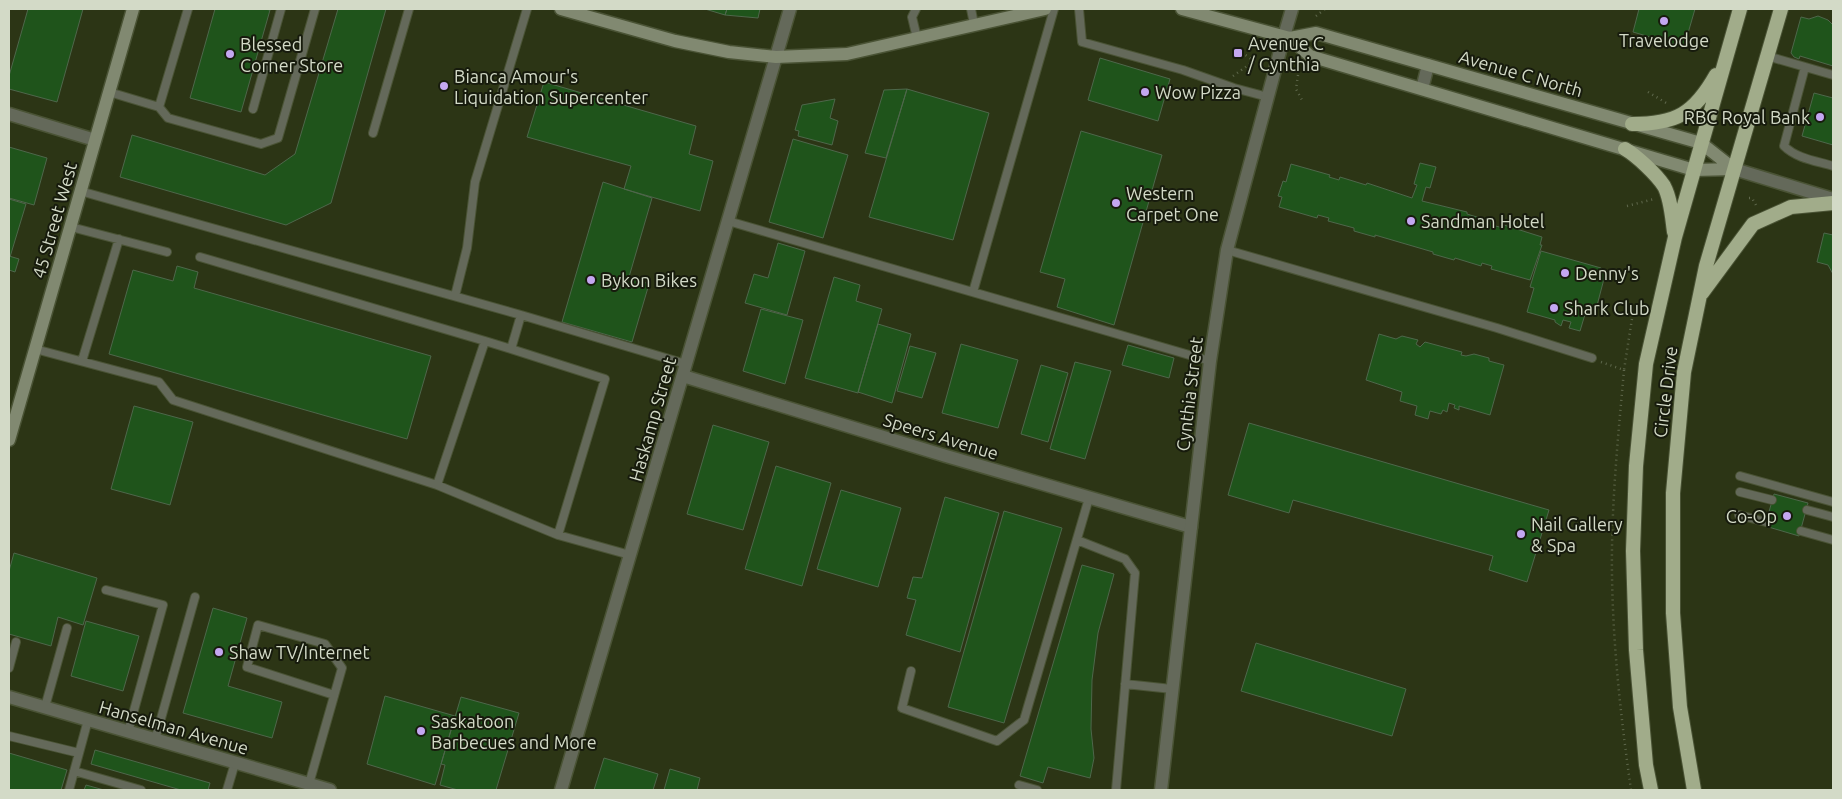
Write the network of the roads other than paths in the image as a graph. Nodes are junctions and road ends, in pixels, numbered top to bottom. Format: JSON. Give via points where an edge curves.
{"nodes":[{"id":1,"x":133,"y":9,"type":"edge"},
{"id":2,"x":188,"y":9,"type":"edge"},
{"id":3,"x":281,"y":9,"type":"edge"},
{"id":4,"x":315,"y":9,"type":"edge"},
{"id":5,"x":409,"y":9,"type":"edge"},
{"id":6,"x":527,"y":9,"type":"edge"},
{"id":7,"x":561,"y":9,"type":"edge"},
{"id":8,"x":790,"y":9,"type":"edge"},
{"id":9,"x":916,"y":9,"type":"edge"},
{"id":10,"x":971,"y":9,"type":"edge"},
{"id":11,"x":1045,"y":9,"type":"edge"},
{"id":12,"x":1054,"y":9,"type":"edge"},
{"id":13,"x":1078,"y":9,"type":"edge"},
{"id":14,"x":1182,"y":9,"type":"edge"},
{"id":15,"x":1292,"y":9,"type":"edge"},
{"id":16,"x":1740,"y":9,"type":"edge"},
{"id":17,"x":1781,"y":9,"type":"edge"},
{"id":18,"x":974,"y":24,"type":"junction"},
{"id":19,"x":1287,"y":37,"type":"junction"},
{"id":20,"x":917,"y":38,"type":"junction"},
{"id":21,"x":1726,"y":56,"type":"junction"},
{"id":22,"x":1767,"y":56,"type":"junction"},
{"id":23,"x":776,"y":57,"type":"junction"},
{"id":24,"x":1428,"y":65,"type":"junction"},
{"id":25,"x":1805,"y":67,"type":"junction"},
{"id":26,"x":1833,"y":75,"type":"edge"},
{"id":27,"x":1422,"y":89,"type":"junction"},
{"id":28,"x":109,"y":92,"type":"junction"},
{"id":29,"x":1268,"y":96,"type":"junction"},
{"id":30,"x":159,"y":107,"type":"junction"},
{"id":31,"x":253,"y":109,"type":"dead end"},
{"id":32,"x":9,"y":114,"type":"edge"},
{"id":33,"x":1632,"y":124,"type":"junction"},
{"id":34,"x":373,"y":134,"type":"dead end"},
{"id":35,"x":95,"y":140,"type":"junction"},
{"id":36,"x":1701,"y":143,"type":"junction"},
{"id":37,"x":1625,"y":148,"type":"junction"},
{"id":38,"x":1833,"y":166,"type":"edge"},
{"id":39,"x":1734,"y":169,"type":"junction"},
{"id":40,"x":1694,"y":170,"type":"junction"},
{"id":41,"x":80,"y":191,"type":"junction"},
{"id":42,"x":1833,"y":199,"type":"edge"},
{"id":43,"x":1833,"y":203,"type":"edge"},
{"id":44,"x":728,"y":220,"type":"junction"},
{"id":45,"x":71,"y":227,"type":"junction"},
{"id":46,"x":1675,"y":236,"type":"junction"},
{"id":47,"x":119,"y":239,"type":"junction"},
{"id":48,"x":1227,"y":250,"type":"junction"},
{"id":49,"x":167,"y":252,"type":"dead end"},
{"id":50,"x":200,"y":256,"type":"dead end"},
{"id":51,"x":973,"y":292,"type":"junction"},
{"id":52,"x":455,"y":296,"type":"junction"},
{"id":53,"x":1698,"y":298,"type":"junction"},
{"id":54,"x":521,"y":315,"type":"junction"},
{"id":55,"x":485,"y":341,"type":"junction"},
{"id":56,"x":35,"y":349,"type":"junction"},
{"id":57,"x":511,"y":349,"type":"junction"},
{"id":58,"x":1592,"y":358,"type":"road end"},
{"id":59,"x":82,"y":361,"type":"junction"},
{"id":60,"x":1210,"y":361,"type":"junction"},
{"id":61,"x":684,"y":370,"type":"junction"},
{"id":62,"x":9,"y":440,"type":"edge"},
{"id":63,"x":1740,"y":476,"type":"dead end"},
{"id":64,"x":437,"y":485,"type":"junction"},
{"id":65,"x":1740,"y":492,"type":"dead end"},
{"id":66,"x":1089,"y":498,"type":"junction"},
{"id":67,"x":1772,"y":500,"type":"dead end"},
{"id":68,"x":1833,"y":502,"type":"edge"},
{"id":69,"x":1807,"y":510,"type":"dead end"},
{"id":70,"x":1739,"y":515,"type":"dead end"},
{"id":71,"x":1833,"y":517,"type":"edge"},
{"id":72,"x":1766,"y":522,"type":"dead end"},
{"id":73,"x":1191,"y":527,"type":"junction"},
{"id":74,"x":1801,"y":531,"type":"dead end"},
{"id":75,"x":558,"y":535,"type":"junction"},
{"id":76,"x":1077,"y":540,"type":"junction"},
{"id":77,"x":1833,"y":540,"type":"edge"},
{"id":78,"x":630,"y":555,"type":"junction"},
{"id":79,"x":106,"y":590,"type":"dead end"},
{"id":80,"x":195,"y":597,"type":"dead end"},
{"id":81,"x":67,"y":628,"type":"dead end"},
{"id":82,"x":16,"y":642,"type":"dead end"},
{"id":83,"x":9,"y":668,"type":"edge"},
{"id":84,"x":912,"y":671,"type":"dead end"},
{"id":85,"x":1126,"y":684,"type":"junction"},
{"id":86,"x":1172,"y":689,"type":"junction"},
{"id":87,"x":334,"y":695,"type":"junction"},
{"id":88,"x":9,"y":697,"type":"edge"},
{"id":89,"x":44,"y":707,"type":"junction"},
{"id":90,"x":88,"y":720,"type":"junction"},
{"id":91,"x":128,"y":732,"type":"junction"},
{"id":92,"x":9,"y":736,"type":"edge"},
{"id":93,"x":155,"y":740,"type":"junction"},
{"id":94,"x":79,"y":754,"type":"junction"},
{"id":95,"x":235,"y":763,"type":"junction"},
{"id":96,"x":74,"y":771,"type":"junction"},
{"id":97,"x":309,"y":784,"type":"junction"},
{"id":98,"x":1020,"y":785,"type":"dead end"},
{"id":99,"x":1694,"y":789,"type":"edge"},
{"id":100,"x":69,"y":790,"type":"edge"},
{"id":101,"x":141,"y":790,"type":"edge"},
{"id":102,"x":227,"y":790,"type":"edge"},
{"id":103,"x":330,"y":790,"type":"edge"},
{"id":104,"x":561,"y":790,"type":"edge"},
{"id":105,"x":1037,"y":790,"type":"edge"},
{"id":106,"x":1116,"y":790,"type":"edge"},
{"id":107,"x":1161,"y":790,"type":"edge"},
{"id":108,"x":1651,"y":790,"type":"edge"}],
"edges":[{"from":1,"to":28,"type":"main road","name":"45 Street West"},
{"from":2,"to":30,"type":"lane"},
{"from":3,"to":31,"type":"lane"},
{"from":4,"to":30,"type":"lane","via":[[278,138],[261,144],[168,118]]},
{"from":5,"to":34,"type":"lane"},
{"from":6,"to":52,"type":"lane","via":[[475,182],[467,248]]},
{"from":7,"to":23,"type":"main road","via":[[675,41]]},
{"from":8,"to":23,"type":"street","name":"Haskamp Street"},
{"from":9,"to":20,"type":"lane","via":[[912,17]]},
{"from":10,"to":18,"type":"lane"},
{"from":11,"to":18,"type":"main road"},
{"from":12,"to":51,"type":"lane"},
{"from":13,"to":29,"type":"lane","via":[[1082,42]]},
{"from":14,"to":19,"type":"main road","name":"Avenue C North"},
{"from":15,"to":19,"type":"street","name":"Cynthia Street"},
{"from":16,"to":21,"type":"highway","name":"Circle Drive"},
{"from":17,"to":22,"type":"highway","name":"Circle Drive"},
{"from":18,"to":20,"type":"main road"},
{"from":19,"to":24,"type":"main road","name":"Avenue C North","via":[[1316,33]]},
{"from":19,"to":27,"type":"main road","name":"Avenue C North","via":[[1310,56]]},
{"from":19,"to":29,"type":"street","name":"Cynthia Street"},
{"from":20,"to":23,"type":"main road","via":[[847,54]]},
{"from":21,"to":33,"type":"highway","via":[[1701,97],[1677,118],[1655,124]]},
{"from":21,"to":36,"type":"highway","name":"Circle Drive"},
{"from":22,"to":25,"type":"lane"},
{"from":22,"to":39,"type":"highway","name":"Circle Drive"},
{"from":23,"to":44,"type":"street","name":"Haskamp Street"},
{"from":24,"to":27,"type":"street"},
{"from":24,"to":33,"type":"main road","name":"Avenue C North"},
{"from":25,"to":26,"type":"lane"},
{"from":25,"to":38,"type":"lane","via":[[1784,146],[1802,157]]},
{"from":27,"to":37,"type":"main road","name":"Avenue C North"},
{"from":28,"to":30,"type":"lane"},
{"from":28,"to":35,"type":"main road","name":"45 Street West"},
{"from":29,"to":48,"type":"street","name":"Cynthia Street"},
{"from":32,"to":35,"type":"street"},
{"from":33,"to":36,"type":"main road","name":"Avenue C North"},
{"from":35,"to":41,"type":"main road","name":"45 Street West"},
{"from":36,"to":39,"type":"main road","name":"Avenue C North"},
{"from":36,"to":40,"type":"highway","name":"Circle Drive"},
{"from":37,"to":40,"type":"main road","name":"Avenue C North"},
{"from":37,"to":46,"type":"highway","via":[[1664,186]]},
{"from":39,"to":40,"type":"main road","name":"Avenue C North"},
{"from":39,"to":42,"type":"street","name":"Avenue C North"},
{"from":39,"to":53,"type":"highway","name":"Circle Drive"},
{"from":40,"to":46,"type":"highway","name":"Circle Drive"},
{"from":41,"to":45,"type":"main road","name":"45 Street West"},
{"from":41,"to":52,"type":"lane"},
{"from":43,"to":53,"type":"highway","via":[[1791,207],[1753,224]]},
{"from":44,"to":51,"type":"lane"},
{"from":44,"to":61,"type":"street","name":"Haskamp Street"},
{"from":45,"to":47,"type":"lane"},
{"from":45,"to":56,"type":"main road","name":"45 Street West"},
{"from":46,"to":108,"type":"highway","name":"Circle Drive","via":[[1646,364],[1636,466],[1633,551],[1636,650]]},
{"from":47,"to":49,"type":"lane"},
{"from":47,"to":59,"type":"lane"},
{"from":48,"to":58,"type":"lane"},
{"from":48,"to":60,"type":"street","name":"Cynthia Street"},
{"from":50,"to":55,"type":"lane"},
{"from":51,"to":60,"type":"lane"},
{"from":52,"to":54,"type":"lane"},
{"from":53,"to":99,"type":"highway","name":"Circle Drive","via":[[1682,391],[1673,493],[1672,558],[1675,661]]},
{"from":54,"to":57,"type":"lane"},
{"from":54,"to":61,"type":"lane"},
{"from":55,"to":57,"type":"lane"},
{"from":55,"to":64,"type":"lane"},
{"from":56,"to":59,"type":"lane"},
{"from":56,"to":62,"type":"main road","name":"45 Street West"},
{"from":57,"to":75,"type":"lane","via":[[605,379]]},
{"from":59,"to":64,"type":"lane","via":[[159,382],[173,400]]},
{"from":60,"to":73,"type":"street","name":"Cynthia Street"},
{"from":61,"to":66,"type":"street","name":"Speers Avenue","via":[[946,456]]},
{"from":61,"to":78,"type":"street","name":"Haskamp Street"},
{"from":63,"to":68,"type":"lane"},
{"from":64,"to":75,"type":"lane"},
{"from":65,"to":67,"type":"lane"},
{"from":66,"to":73,"type":"street","name":"Speers Avenue"},
{"from":66,"to":76,"type":"lane"},
{"from":69,"to":71,"type":"lane"},
{"from":70,"to":72,"type":"lane"},
{"from":73,"to":86,"type":"street","name":"Cynthia Street"},
{"from":74,"to":77,"type":"lane"},
{"from":75,"to":78,"type":"lane"},
{"from":76,"to":84,"type":"lane","via":[[1024,720],[997,741],[902,708]]},
{"from":76,"to":85,"type":"lane","via":[[1126,559],[1135,573]]},
{"from":78,"to":104,"type":"street","name":"Haskamp Street"},
{"from":79,"to":91,"type":"lane","via":[[163,605]]},
{"from":80,"to":93,"type":"lane"},
{"from":81,"to":89,"type":"lane"},
{"from":82,"to":83,"type":"lane"},
{"from":85,"to":86,"type":"lane"},
{"from":85,"to":106,"type":"lane"},
{"from":86,"to":107,"type":"street","name":"Cynthia Street"},
{"from":87,"to":87,"type":"lane","via":[[342,668],[326,644],[258,625],[248,667]]},
{"from":87,"to":97,"type":"lane"},
{"from":88,"to":89,"type":"street","name":"Hanselman Avenue"},
{"from":89,"to":90,"type":"street","name":"Hanselman Avenue"},
{"from":90,"to":91,"type":"street","name":"Hanselman Avenue"},
{"from":90,"to":94,"type":"lane"},
{"from":91,"to":93,"type":"street","name":"Hanselman Avenue"},
{"from":92,"to":94,"type":"lane"},
{"from":93,"to":95,"type":"street","name":"Hanselman Avenue"},
{"from":94,"to":96,"type":"lane"},
{"from":95,"to":97,"type":"street","name":"Hanselman Avenue"},
{"from":95,"to":102,"type":"lane"},
{"from":96,"to":100,"type":"lane"},
{"from":96,"to":101,"type":"lane"},
{"from":97,"to":103,"type":"street","name":"Hanselman Avenue"},
{"from":98,"to":105,"type":"lane"}]}
